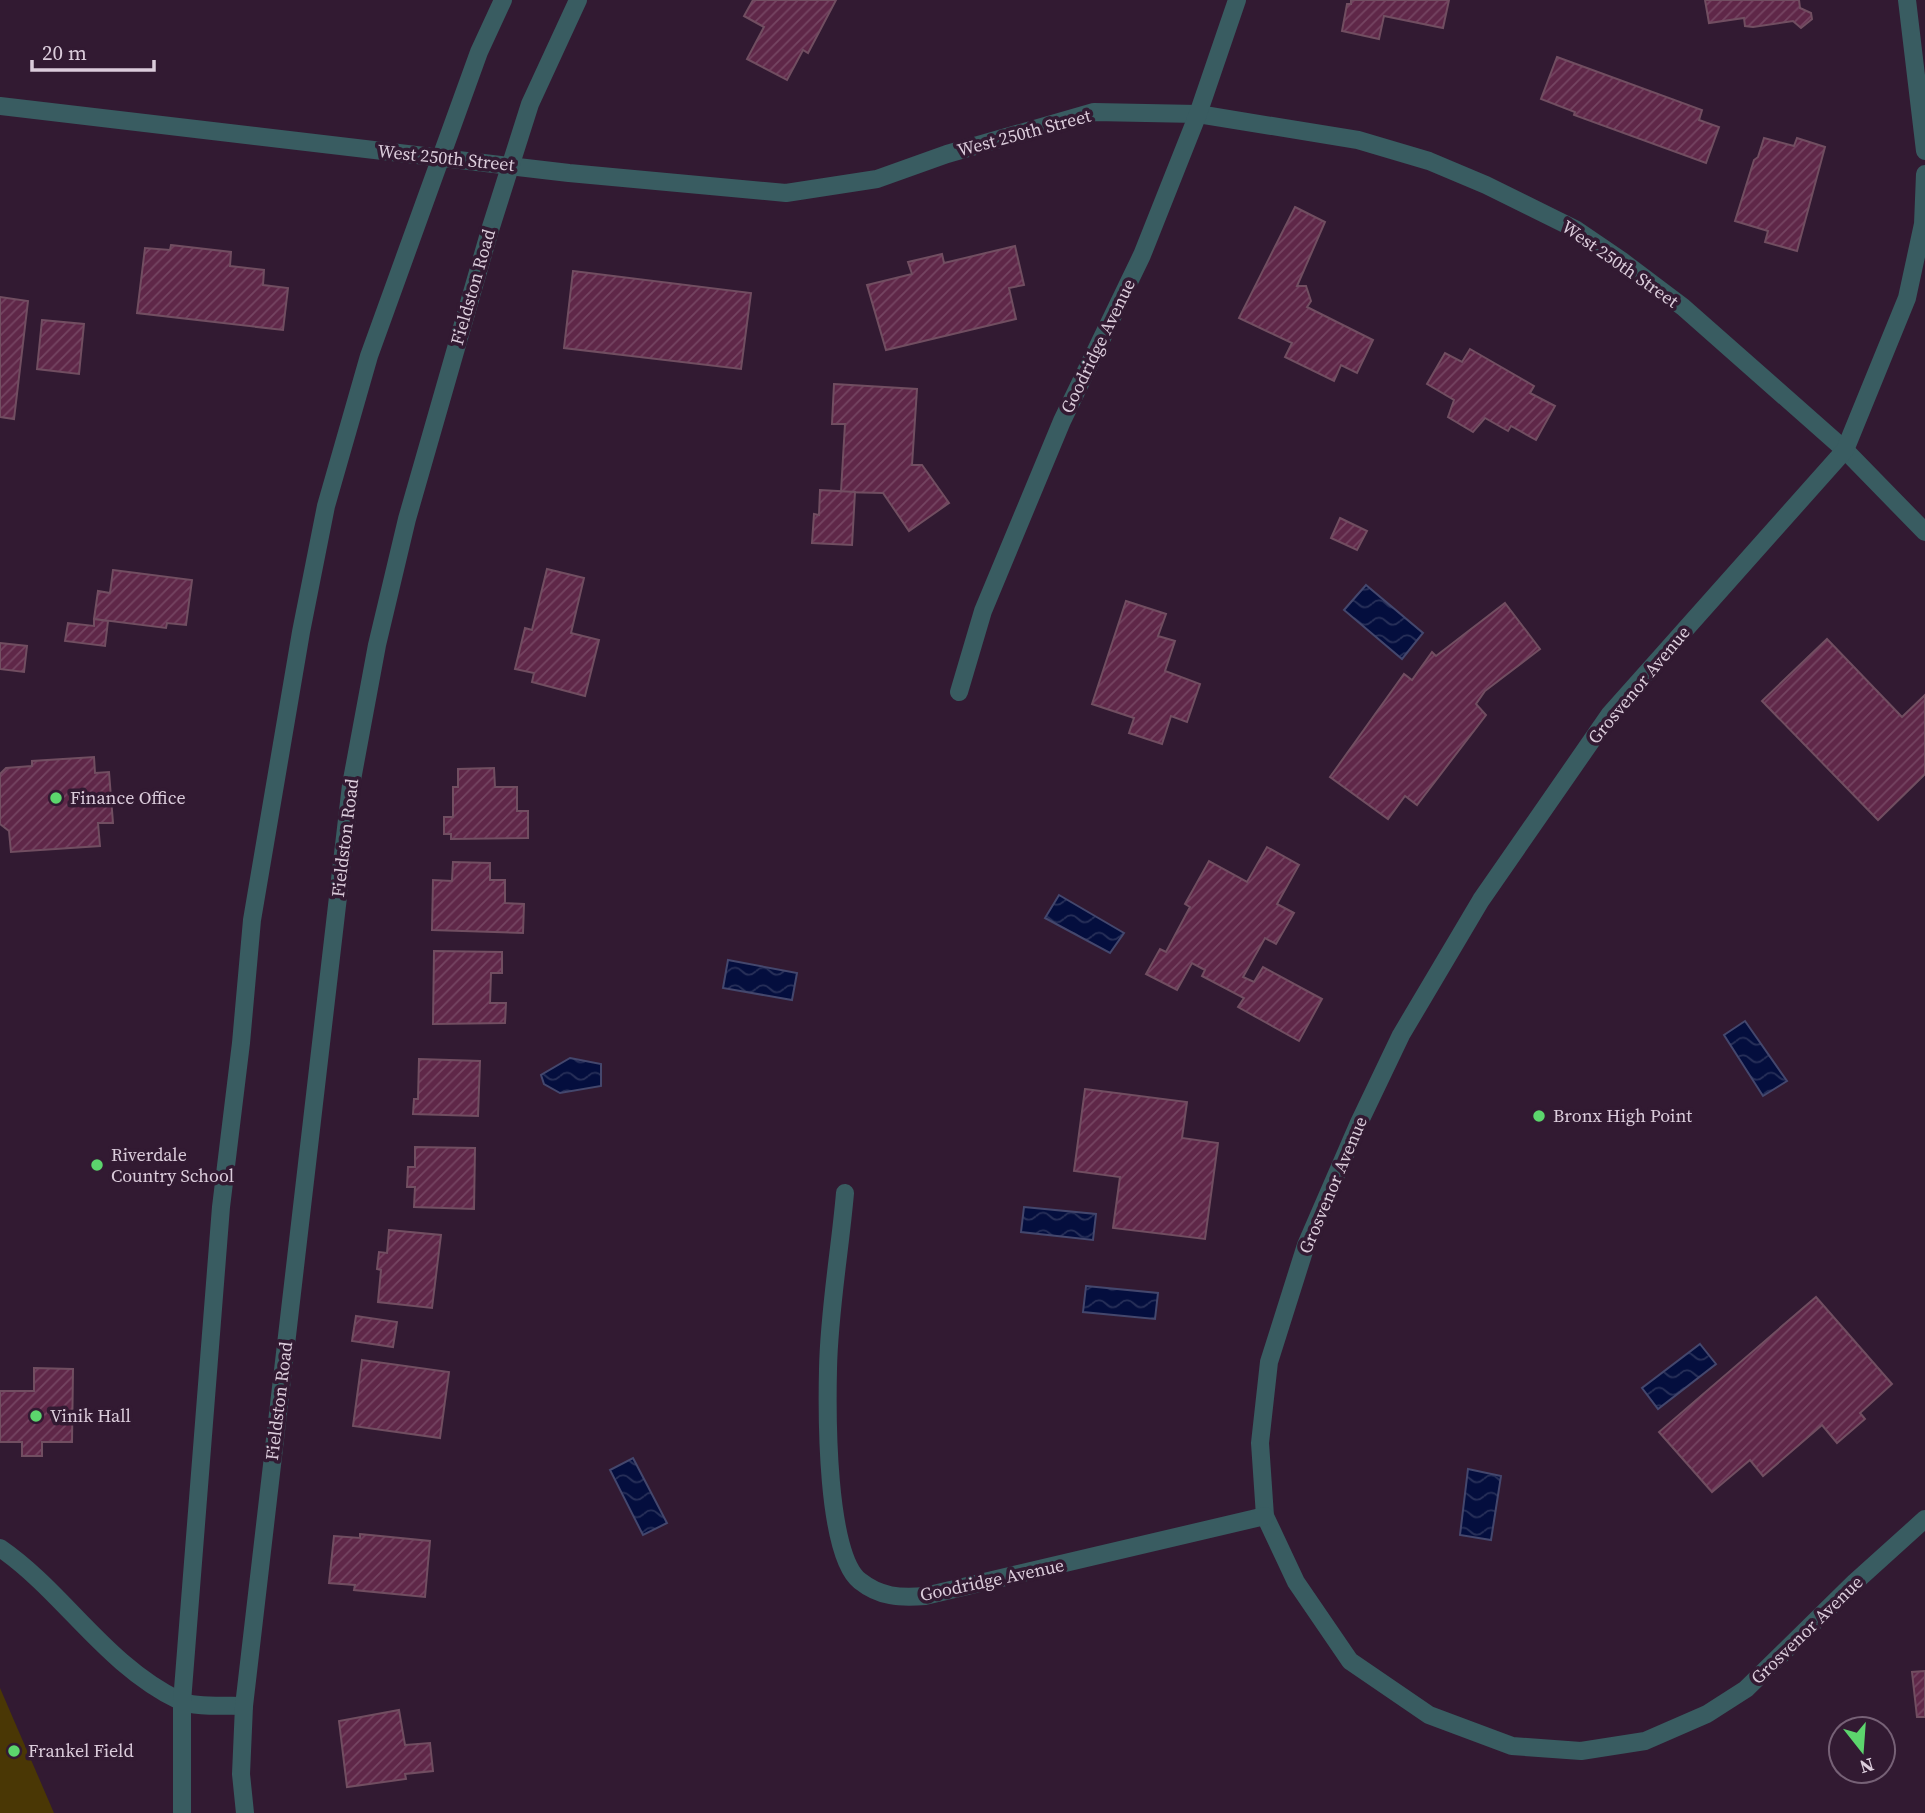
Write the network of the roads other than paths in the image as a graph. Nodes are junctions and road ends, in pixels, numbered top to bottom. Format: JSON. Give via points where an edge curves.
{"nodes":[{"id":1,"x":503,"y":0,"type":"edge"},
{"id":2,"x":578,"y":0,"type":"edge"},
{"id":3,"x":1237,"y":0,"type":"edge"},
{"id":4,"x":1907,"y":0,"type":"edge"},
{"id":5,"x":0,"y":106,"type":"edge"},
{"id":6,"x":1198,"y":114,"type":"junction"},
{"id":7,"x":1925,"y":151,"type":"edge"},
{"id":8,"x":441,"y":158,"type":"junction"},
{"id":9,"x":509,"y":165,"type":"junction"},
{"id":10,"x":1925,"y":174,"type":"edge"},
{"id":11,"x":1844,"y":450,"type":"junction"},
{"id":12,"x":1925,"y":532,"type":"edge"},
{"id":13,"x":959,"y":692,"type":"dead end"},
{"id":14,"x":845,"y":1194,"type":"dead end"},
{"id":15,"x":1265,"y":1516,"type":"junction"},
{"id":16,"x":1925,"y":1519,"type":"edge"},
{"id":17,"x":0,"y":1548,"type":"edge"},
{"id":18,"x":182,"y":1702,"type":"junction"},
{"id":19,"x":244,"y":1706,"type":"junction"},
{"id":20,"x":182,"y":1813,"type":"edge"},
{"id":21,"x":245,"y":1813,"type":"edge"}],
"edges":[{"from":1,"to":8,"type":"street"},
{"from":2,"to":9,"type":"street","name":"Fieldston Road","via":[[530,104]]},
{"from":3,"to":6,"type":"street","name":"Goodridge Avenue"},
{"from":4,"to":7,"type":"street"},
{"from":5,"to":8,"type":"street","name":"West 250th Street"},
{"from":6,"to":9,"type":"street","name":"West 250th Street","via":[[1094,113],[947,154],[877,179],[786,193]]},
{"from":6,"to":11,"type":"street","name":"West 250th Street","via":[[1358,140],[1429,161],[1575,229],[1683,307]]},
{"from":6,"to":13,"type":"street","name":"Goodridge Avenue","via":[[1142,255],[1062,421],[983,611]]},
{"from":8,"to":9,"type":"street","name":"West 250th Street"},
{"from":8,"to":18,"type":"street","via":[[369,356],[327,506],[251,920],[221,1207]]},
{"from":9,"to":19,"type":"street","name":"Fieldston Road","via":[[407,519],[351,785]]},
{"from":10,"to":11,"type":"street","name":"Grosvenor Avenue","via":[[1923,224],[1907,298]]},
{"from":11,"to":12,"type":"street","name":"West 250th Street"},
{"from":11,"to":15,"type":"street","name":"Grosvenor Avenue","via":[[1610,714],[1481,900],[1401,1035],[1306,1245],[1269,1362],[1260,1443]]},
{"from":14,"to":15,"type":"street","name":"Goodridge Avenue","via":[[828,1367],[830,1458],[840,1551],[858,1581],[891,1598],[925,1596]]},
{"from":15,"to":16,"type":"street","name":"Grosvenor Avenue","via":[[1296,1582],[1349,1661],[1429,1715],[1512,1746],[1581,1751],[1645,1741],[1707,1714],[1746,1689]]},
{"from":17,"to":18,"type":"street","via":[[119,1660]]},
{"from":18,"to":19,"type":"street"},
{"from":18,"to":20,"type":"street"},
{"from":19,"to":21,"type":"street","name":"Fieldston Road","via":[[241,1774]]}]}
